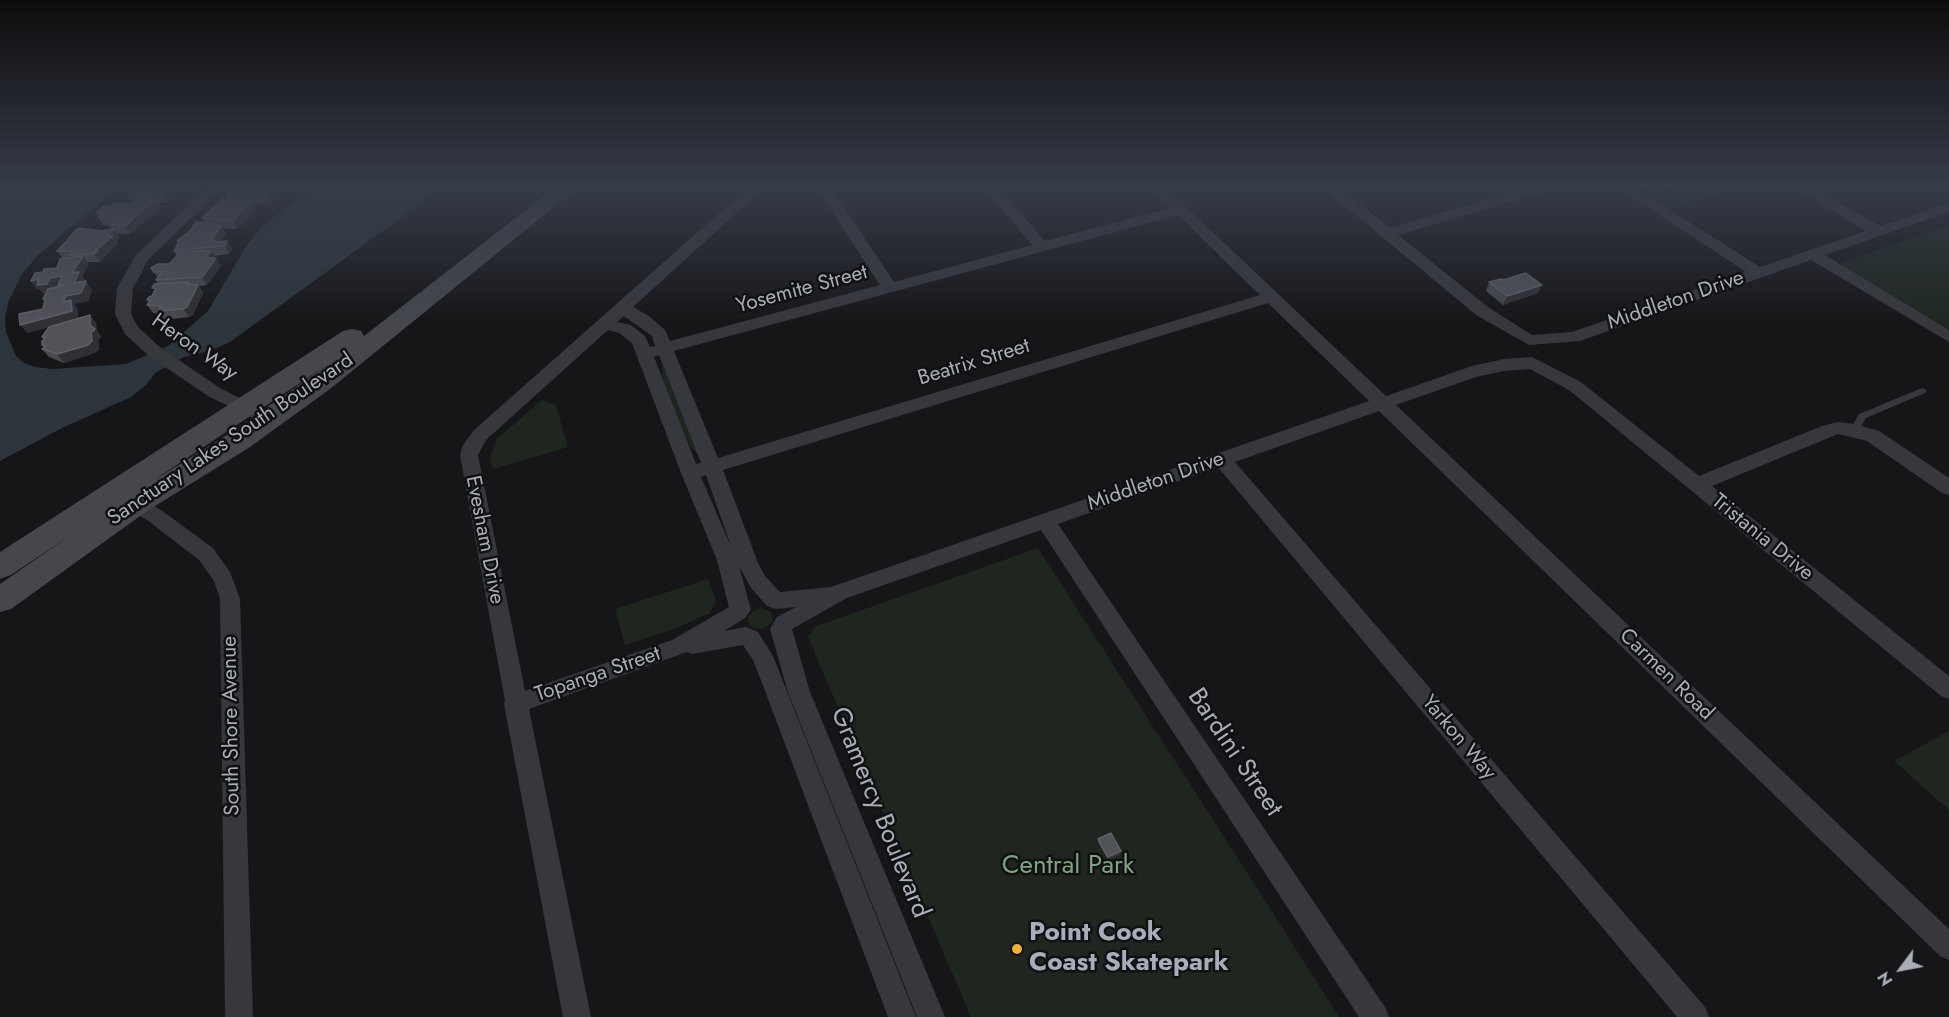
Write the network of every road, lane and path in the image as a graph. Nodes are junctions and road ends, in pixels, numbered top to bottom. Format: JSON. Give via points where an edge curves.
{"nodes":[{"id":1,"x":167,"y":232,"type":"edge"},
{"id":2,"x":492,"y":232,"type":"edge"},
{"id":3,"x":510,"y":232,"type":"edge"},
{"id":4,"x":707,"y":232,"type":"edge"},
{"id":5,"x":853,"y":232,"type":"edge"},
{"id":6,"x":1030,"y":232,"type":"edge"},
{"id":7,"x":1096,"y":232,"type":"edge"},
{"id":8,"x":1203,"y":232,"type":"edge"},
{"id":9,"x":1392,"y":232,"type":"edge"},
{"id":10,"x":1695,"y":232,"type":"edge"},
{"id":11,"x":1874,"y":232,"type":"edge"},
{"id":12,"x":1387,"y":234,"type":"joint"},
{"id":13,"x":1042,"y":247,"type":"junction"},
{"id":14,"x":1812,"y":254,"type":"junction"},
{"id":15,"x":1758,"y":273,"type":"junction"},
{"id":16,"x":890,"y":288,"type":"junction"},
{"id":17,"x":1271,"y":297,"type":"junction"},
{"id":18,"x":622,"y":308,"type":"junction"},
{"id":19,"x":1482,"y":311,"type":"junction"},
{"id":20,"x":604,"y":324,"type":"junction"},
{"id":21,"x":1574,"y":337,"type":"junction"},
{"id":22,"x":1949,"y":337,"type":"edge"},
{"id":23,"x":1530,"y":340,"type":"junction"},
{"id":24,"x":1512,"y":348,"type":"junction"},
{"id":25,"x":665,"y":349,"type":"junction"},
{"id":26,"x":644,"y":354,"type":"junction"},
{"id":27,"x":1553,"y":355,"type":"junction"},
{"id":28,"x":1533,"y":364,"type":"junction"},
{"id":29,"x":1472,"y":372,"type":"junction"},
{"id":30,"x":1575,"y":386,"type":"junction"},
{"id":31,"x":1922,"y":391,"type":"dead end"},
{"id":32,"x":1383,"y":403,"type":"junction"},
{"id":33,"x":257,"y":414,"type":"junction"},
{"id":34,"x":1855,"y":430,"type":"junction"},
{"id":35,"x":1222,"y":459,"type":"junction"},
{"id":36,"x":712,"y":466,"type":"junction"},
{"id":37,"x":690,"y":473,"type":"junction"},
{"id":38,"x":1697,"y":485,"type":"junction"},
{"id":39,"x":1949,"y":488,"type":"edge"},
{"id":40,"x":125,"y":498,"type":"junction"},
{"id":41,"x":1046,"y":521,"type":"junction"},
{"id":42,"x":0,"y":567,"type":"edge"},
{"id":43,"x":840,"y":592,"type":"junction"},
{"id":44,"x":0,"y":600,"type":"edge"},
{"id":45,"x":775,"y":601,"type":"junction"},
{"id":46,"x":739,"y":611,"type":"junction"},
{"id":47,"x":783,"y":626,"type":"junction"},
{"id":48,"x":748,"y":637,"type":"junction"},
{"id":49,"x":680,"y":646,"type":"junction"},
{"id":50,"x":1949,"y":689,"type":"edge"},
{"id":51,"x":515,"y":704,"type":"junction"},
{"id":52,"x":1949,"y":947,"type":"edge"},
{"id":53,"x":239,"y":1017,"type":"edge"},
{"id":54,"x":577,"y":1017,"type":"edge"},
{"id":55,"x":902,"y":1017,"type":"edge"},
{"id":56,"x":931,"y":1017,"type":"edge"},
{"id":57,"x":1375,"y":1017,"type":"edge"},
{"id":58,"x":1695,"y":1017,"type":"edge"}],
"edges":[{"from":1,"to":33,"type":"street","name":"Heron Way","via":[[149,249],[129,278],[123,297],[126,323],[140,340],[171,364]]},
{"from":2,"to":33,"type":"street","name":"Sanctuary Lakes South Boulevard"},
{"from":3,"to":33,"type":"street","name":"Sanctuary Lakes South Boulevard","via":[[321,383]]},
{"from":4,"to":18,"type":"street","name":"Evesham Drive"},
{"from":5,"to":16,"type":"street"},
{"from":6,"to":13,"type":"street"},
{"from":7,"to":13,"type":"street","name":"Yosemite Street"},
{"from":8,"to":17,"type":"street","name":"Carmen Road"},
{"from":9,"to":12,"type":"street"},
{"from":10,"to":15,"type":"street"},
{"from":11,"to":14,"type":"street","name":"Middleton Drive"},
{"from":12,"to":19,"type":"street"},
{"from":13,"to":16,"type":"street","name":"Yosemite Street"},
{"from":14,"to":15,"type":"street","name":"Middleton Drive"},
{"from":14,"to":22,"type":"street"},
{"from":15,"to":21,"type":"street","name":"Middleton Drive"},
{"from":16,"to":25,"type":"street","name":"Yosemite Street"},
{"from":17,"to":32,"type":"street","name":"Carmen Road"},
{"from":17,"to":36,"type":"street","name":"Beatrix Street"},
{"from":18,"to":20,"type":"street","name":"Evesham Drive"},
{"from":18,"to":25,"type":"street","via":[[653,327]]},
{"from":19,"to":23,"type":"street"},
{"from":19,"to":24,"type":"street"},
{"from":20,"to":26,"type":"street","via":[[631,332]]},
{"from":20,"to":51,"type":"street","name":"Evesham Drive","via":[[480,435],[469,455]]},
{"from":21,"to":23,"type":"street","name":"Middleton Drive"},
{"from":21,"to":27,"type":"street","name":"Middleton Drive"},
{"from":23,"to":24,"type":"street","name":"Middleton Drive","via":[[1517,341]]},
{"from":23,"to":27,"type":"street","via":[[1543,344]]},
{"from":24,"to":28,"type":"street","name":"Tristania Drive","via":[[1520,359]]},
{"from":24,"to":29,"type":"street","name":"Middleton Drive"},
{"from":25,"to":26,"type":"street","name":"Yosemite Street"},
{"from":25,"to":36,"type":"street"},
{"from":26,"to":37,"type":"street"},
{"from":27,"to":28,"type":"street","name":"Middleton Drive","via":[[1549,362]]},
{"from":27,"to":30,"type":"street","name":"Tristania Drive"},
{"from":28,"to":29,"type":"street","name":"Middleton Drive"},
{"from":28,"to":30,"type":"street","name":"Tristania Drive"},
{"from":29,"to":32,"type":"street","name":"Middleton Drive"},
{"from":30,"to":38,"type":"street","name":"Tristania Drive"},
{"from":31,"to":34,"type":"lane","via":[[1862,416]]},
{"from":32,"to":35,"type":"street","name":"Middleton Drive"},
{"from":32,"to":52,"type":"street","name":"Carmen Road"},
{"from":33,"to":40,"type":"street","name":"Sanctuary Lakes South Boulevard"},
{"from":34,"to":38,"type":"street","via":[[1838,428],[1822,432]]},
{"from":34,"to":39,"type":"street","via":[[1882,441]]},
{"from":35,"to":41,"type":"street","name":"Middleton Drive"},
{"from":35,"to":58,"type":"street","name":"Yarkon Way"},
{"from":36,"to":37,"type":"street","name":"Beatrix Street"},
{"from":36,"to":45,"type":"street","via":[[754,576]]},
{"from":37,"to":46,"type":"street","via":[[727,560]]},
{"from":38,"to":50,"type":"street","name":"Tristania Drive"},
{"from":40,"to":42,"type":"street","name":"Sanctuary Lakes South Boulevard"},
{"from":40,"to":44,"type":"street","name":"Sanctuary Lakes South Boulevard"},
{"from":40,"to":53,"type":"street","name":"South Shore Avenue","via":[[206,554],[223,578],[230,599]]},
{"from":41,"to":43,"type":"street","name":"Middleton Drive"},
{"from":41,"to":57,"type":"street","name":"Bardini Street"},
{"from":43,"to":45,"type":"street","name":"Middleton Drive"},
{"from":43,"to":47,"type":"street","name":"Middleton Drive"},
{"from":45,"to":46,"type":"street","via":[[755,600]]},
{"from":45,"to":47,"type":"street","via":[[785,610]]},
{"from":46,"to":48,"type":"street","via":[[736,626]]},
{"from":46,"to":49,"type":"street","name":"Topanga Street"},
{"from":47,"to":48,"type":"street","via":[[767,638]]},
{"from":47,"to":56,"type":"street","name":"Gramercy Boulevard","via":[[799,692]]},
{"from":48,"to":49,"type":"street","name":"Topanga Street"},
{"from":48,"to":55,"type":"street","via":[[774,683]]},
{"from":49,"to":51,"type":"street","name":"Topanga Street"},
{"from":51,"to":54,"type":"street","name":"Evesham Drive"}]}
